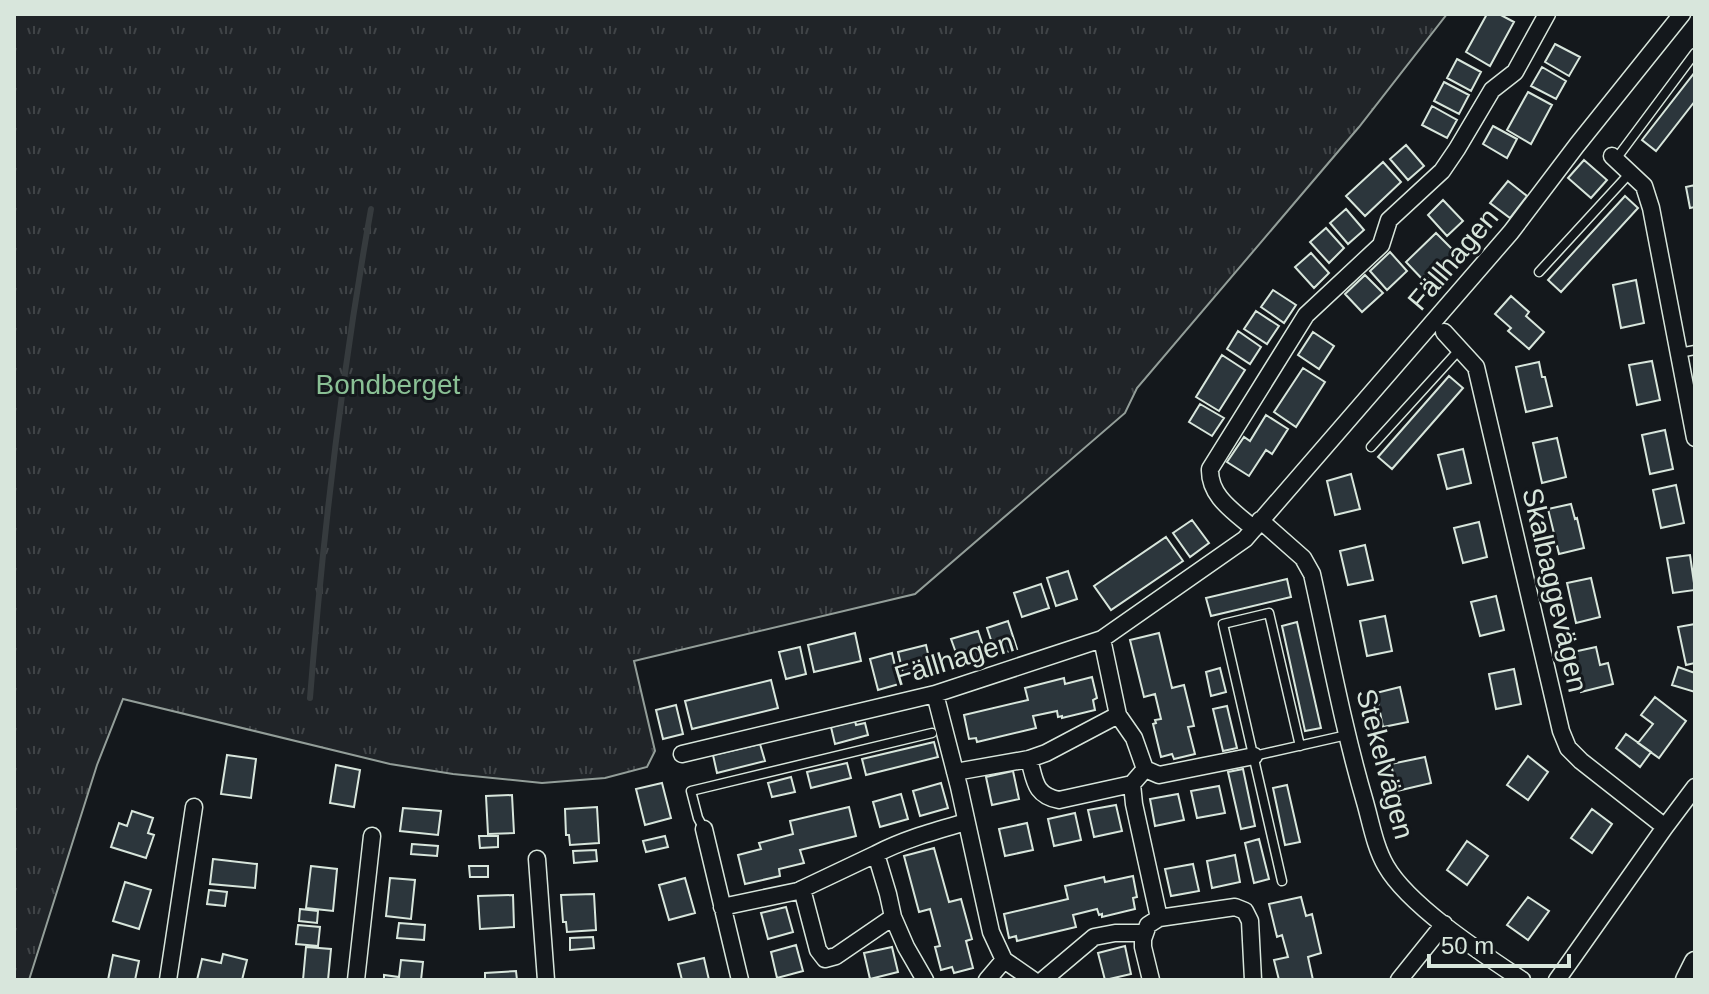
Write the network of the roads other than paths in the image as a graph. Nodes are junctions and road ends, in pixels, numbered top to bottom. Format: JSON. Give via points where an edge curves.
{"nodes":[{"id":1,"x":1547,"y":14,"type":"edge"},
{"id":2,"x":1682,"y":14,"type":"edge"},
{"id":3,"x":1695,"y":53,"type":"edge"},
{"id":4,"x":1614,"y":158,"type":"joint"},
{"id":5,"x":1630,"y":173,"type":"junction"},
{"id":6,"x":1539,"y":272,"type":"dead end"},
{"id":7,"x":1444,"y":332,"type":"dead end"},
{"id":8,"x":1460,"y":349,"type":"junction"},
{"id":9,"x":1687,"y":352,"type":"edge"},
{"id":10,"x":1692,"y":403,"type":"edge"},
{"id":11,"x":1695,"y":438,"type":"edge"},
{"id":12,"x":1371,"y":447,"type":"dead end"},
{"id":13,"x":1257,"y":524,"type":"junction"},
{"id":14,"x":1102,"y":639,"type":"junction"},
{"id":15,"x":935,"y":694,"type":"junction"},
{"id":16,"x":1118,"y":715,"type":"junction"},
{"id":17,"x":932,"y":733,"type":"dead end"},
{"id":18,"x":1348,"y":734,"type":"junction"},
{"id":19,"x":1300,"y":746,"type":"junction"},
{"id":20,"x":682,"y":754,"type":"dead end"},
{"id":21,"x":1254,"y":756,"type":"junction"},
{"id":22,"x":1029,"y":759,"type":"junction"},
{"id":23,"x":1145,"y":769,"type":"junction"},
{"id":24,"x":955,"y":772,"type":"junction"},
{"id":25,"x":1132,"y":784,"type":"junction"},
{"id":26,"x":1695,"y":787,"type":"edge"},
{"id":27,"x":194,"y":807,"type":"dead end"},
{"id":28,"x":966,"y":822,"type":"junction"},
{"id":29,"x":1665,"y":827,"type":"junction"},
{"id":30,"x":704,"y":829,"type":"joint"},
{"id":31,"x":372,"y":836,"type":"dead end"},
{"id":32,"x":876,"y":854,"type":"junction"},
{"id":33,"x":537,"y":859,"type":"dead end"},
{"id":34,"x":1282,"y":881,"type":"dead end"},
{"id":35,"x":802,"y":889,"type":"junction"},
{"id":36,"x":722,"y":907,"type":"junction"},
{"id":37,"x":893,"y":917,"type":"junction"},
{"id":38,"x":1159,"y":918,"type":"junction"},
{"id":39,"x":1444,"y":924,"type":"junction"},
{"id":40,"x":1144,"y":933,"type":"junction"},
{"id":41,"x":1004,"y":960,"type":"junction"},
{"id":42,"x":1695,"y":962,"type":"edge"},
{"id":43,"x":168,"y":980,"type":"edge"},
{"id":44,"x":356,"y":980,"type":"edge"},
{"id":45,"x":546,"y":980,"type":"edge"},
{"id":46,"x":740,"y":980,"type":"edge"},
{"id":47,"x":925,"y":980,"type":"edge"},
{"id":48,"x":987,"y":980,"type":"edge"},
{"id":49,"x":1033,"y":980,"type":"edge"},
{"id":50,"x":1043,"y":980,"type":"edge"},
{"id":51,"x":1151,"y":980,"type":"edge"},
{"id":52,"x":1253,"y":980,"type":"edge"},
{"id":53,"x":1399,"y":980,"type":"edge"},
{"id":54,"x":1522,"y":980,"type":"edge"},
{"id":55,"x":1557,"y":980,"type":"edge"},
{"id":56,"x":1686,"y":980,"type":"edge"}],
"edges":[{"from":1,"to":13,"type":"street","via":[[1515,72],[1492,90],[1442,171],[1389,220],[1381,245],[1306,315],[1210,469],[1220,499]]},
{"from":2,"to":13,"type":"street","name":"Fällhagen","via":[[1511,232]]},
{"from":3,"to":4,"type":"lane"},
{"from":4,"to":5,"type":"street"},
{"from":5,"to":6,"type":"lane"},
{"from":5,"to":9,"type":"street","via":[[1644,186]]},
{"from":7,"to":8,"type":"street","name":"Skalbaggevägen"},
{"from":8,"to":12,"type":"lane"},
{"from":8,"to":29,"type":"street","name":"Skalbaggevägen","via":[[1476,367],[1482,388],[1568,748]]},
{"from":9,"to":10,"type":"street"},
{"from":10,"to":11,"type":"street"},
{"from":13,"to":14,"type":"street","name":"Fällhagen","via":[[1245,539]]},
{"from":13,"to":18,"type":"street","name":"Stekelvägen","via":[[1303,558],[1312,574]]},
{"from":14,"to":15,"type":"street","name":"Fällhagen"},
{"from":14,"to":16,"type":"street"},
{"from":15,"to":20,"type":"street","name":"Fällhagen"},
{"from":15,"to":24,"type":"street"},
{"from":16,"to":22,"type":"street"},
{"from":16,"to":23,"type":"street","via":[[1134,738]]},
{"from":17,"to":30,"type":"lane","via":[[691,791]]},
{"from":18,"to":19,"type":"lane"},
{"from":18,"to":39,"type":"street","name":"Stekelvägen","via":[[1385,864],[1395,880]]},
{"from":19,"to":21,"type":"lane"},
{"from":19,"to":21,"type":"lane","via":[[1269,613],[1223,624]]},
{"from":21,"to":23,"type":"street","via":[[1159,775]]},
{"from":21,"to":34,"type":"lane"},
{"from":22,"to":24,"type":"street"},
{"from":22,"to":25,"type":"street","via":[[1036,783],[1048,798]]},
{"from":23,"to":25,"type":"street"},
{"from":24,"to":28,"type":"street"},
{"from":25,"to":38,"type":"street"},
{"from":26,"to":29,"type":"street"},
{"from":27,"to":43,"type":"street"},
{"from":28,"to":32,"type":"street"},
{"from":28,"to":41,"type":"street","via":[[991,932]]},
{"from":29,"to":55,"type":"street"},
{"from":30,"to":36,"type":"street"},
{"from":31,"to":44,"type":"street"},
{"from":32,"to":35,"type":"street"},
{"from":32,"to":37,"type":"street"},
{"from":33,"to":45,"type":"street"},
{"from":35,"to":36,"type":"street"},
{"from":35,"to":37,"type":"street","via":[[825,959]]},
{"from":36,"to":46,"type":"street"},
{"from":37,"to":47,"type":"street"},
{"from":38,"to":40,"type":"street"},
{"from":38,"to":52,"type":"street","via":[[1235,907],[1245,911]]},
{"from":39,"to":53,"type":"street"},
{"from":39,"to":54,"type":"street","name":"Stekelvägen"},
{"from":40,"to":50,"type":"street","via":[[1094,937]]},
{"from":40,"to":51,"type":"street"},
{"from":41,"to":48,"type":"street"},
{"from":41,"to":49,"type":"street"},
{"from":42,"to":56,"type":"street"}]}
